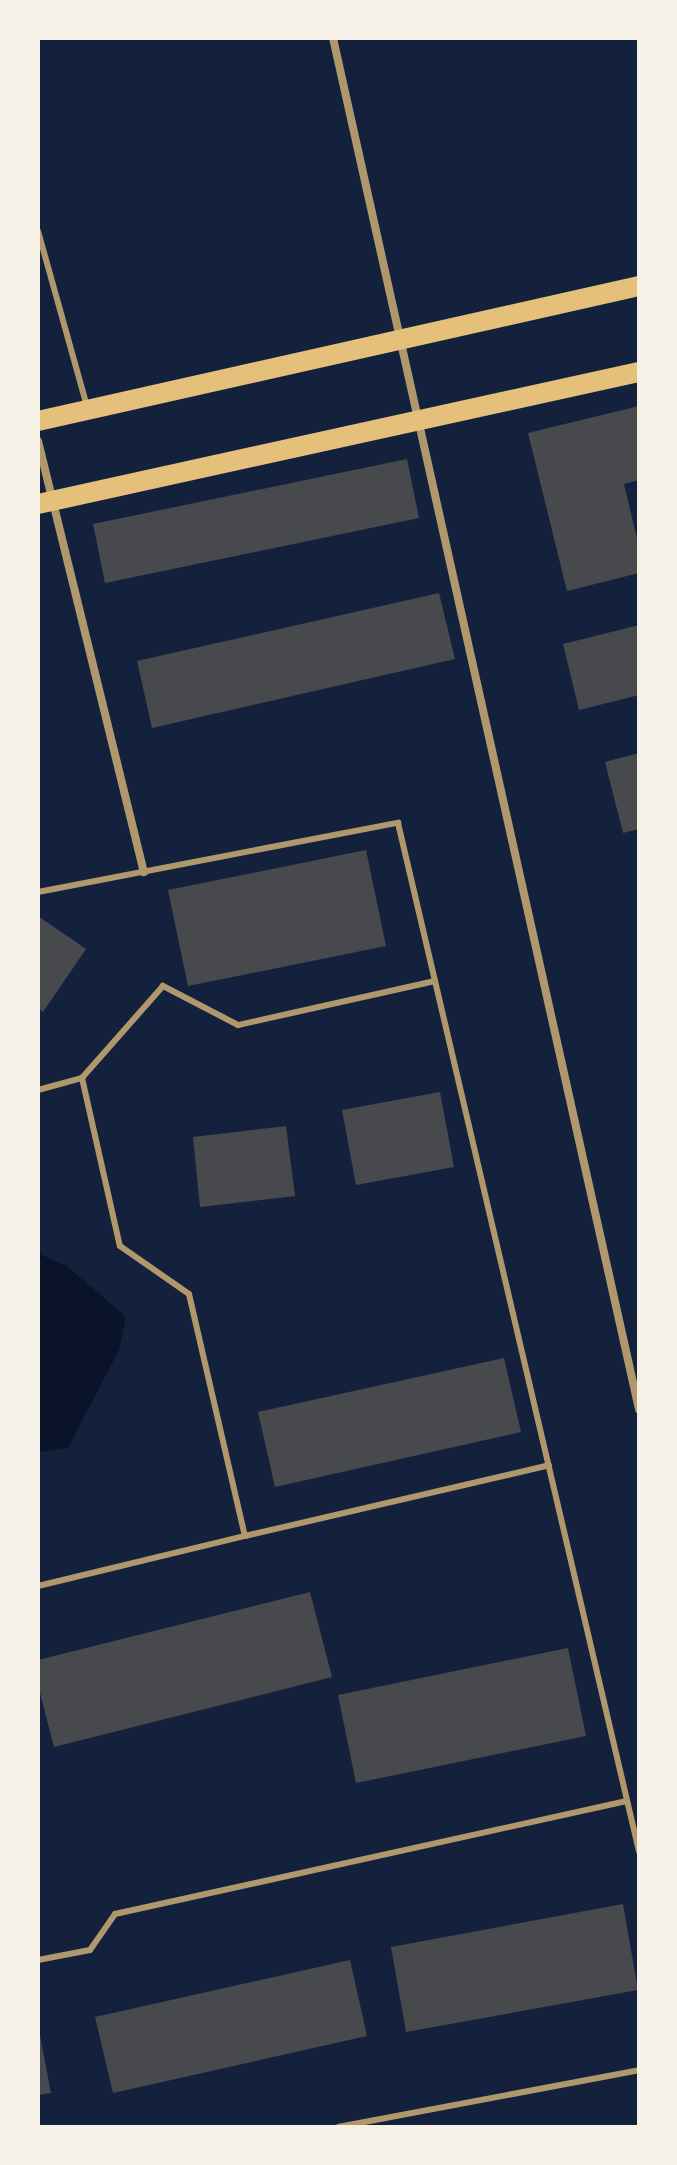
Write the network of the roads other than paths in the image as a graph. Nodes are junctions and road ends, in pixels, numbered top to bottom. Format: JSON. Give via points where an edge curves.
{"nodes":[{"id":1,"x":333,"y":38,"type":"edge"},
{"id":2,"x":38,"y":231,"type":"edge"},
{"id":3,"x":639,"y":286,"type":"edge"},
{"id":4,"x":400,"y":339,"type":"junction"},
{"id":5,"x":639,"y":372,"type":"edge"},
{"id":6,"x":88,"y":410,"type":"junction"},
{"id":7,"x":38,"y":421,"type":"edge"},
{"id":8,"x":419,"y":423,"type":"junction"},
{"id":9,"x":38,"y":441,"type":"edge"},
{"id":10,"x":45,"y":503,"type":"edge"},
{"id":11,"x":144,"y":872,"type":"junction"},
{"id":12,"x":38,"y":892,"type":"edge"},
{"id":13,"x":435,"y":981,"type":"junction"},
{"id":14,"x":82,"y":1078,"type":"junction"},
{"id":15,"x":38,"y":1090,"type":"edge"},
{"id":16,"x":639,"y":1409,"type":"edge"},
{"id":17,"x":549,"y":1465,"type":"junction"},
{"id":18,"x":245,"y":1536,"type":"junction"},
{"id":19,"x":38,"y":1586,"type":"edge"},
{"id":20,"x":627,"y":1801,"type":"junction"},
{"id":21,"x":639,"y":1851,"type":"edge"},
{"id":22,"x":38,"y":1960,"type":"edge"},
{"id":23,"x":639,"y":2070,"type":"edge"},
{"id":24,"x":338,"y":2127,"type":"edge"}],
"edges":[{"from":1,"to":4,"type":"street"},
{"from":2,"to":6,"type":"lane"},
{"from":3,"to":4,"type":"main road"},
{"from":4,"to":6,"type":"main road"},
{"from":4,"to":8,"type":"street"},
{"from":5,"to":8,"type":"main road"},
{"from":6,"to":7,"type":"main road"},
{"from":8,"to":10,"type":"main road"},
{"from":8,"to":16,"type":"street"},
{"from":9,"to":10,"type":"street"},
{"from":10,"to":11,"type":"street"},
{"from":11,"to":12,"type":"lane"},
{"from":11,"to":13,"type":"lane","via":[[398,823]]},
{"from":13,"to":14,"type":"lane","via":[[238,1025],[163,986]]},
{"from":13,"to":17,"type":"lane"},
{"from":14,"to":15,"type":"lane"},
{"from":14,"to":18,"type":"lane","via":[[120,1246],[189,1294]]},
{"from":17,"to":18,"type":"lane"},
{"from":17,"to":20,"type":"lane"},
{"from":18,"to":19,"type":"lane"},
{"from":20,"to":21,"type":"lane"},
{"from":20,"to":22,"type":"lane","via":[[115,1914],[90,1950]]},
{"from":23,"to":24,"type":"lane"}]}
